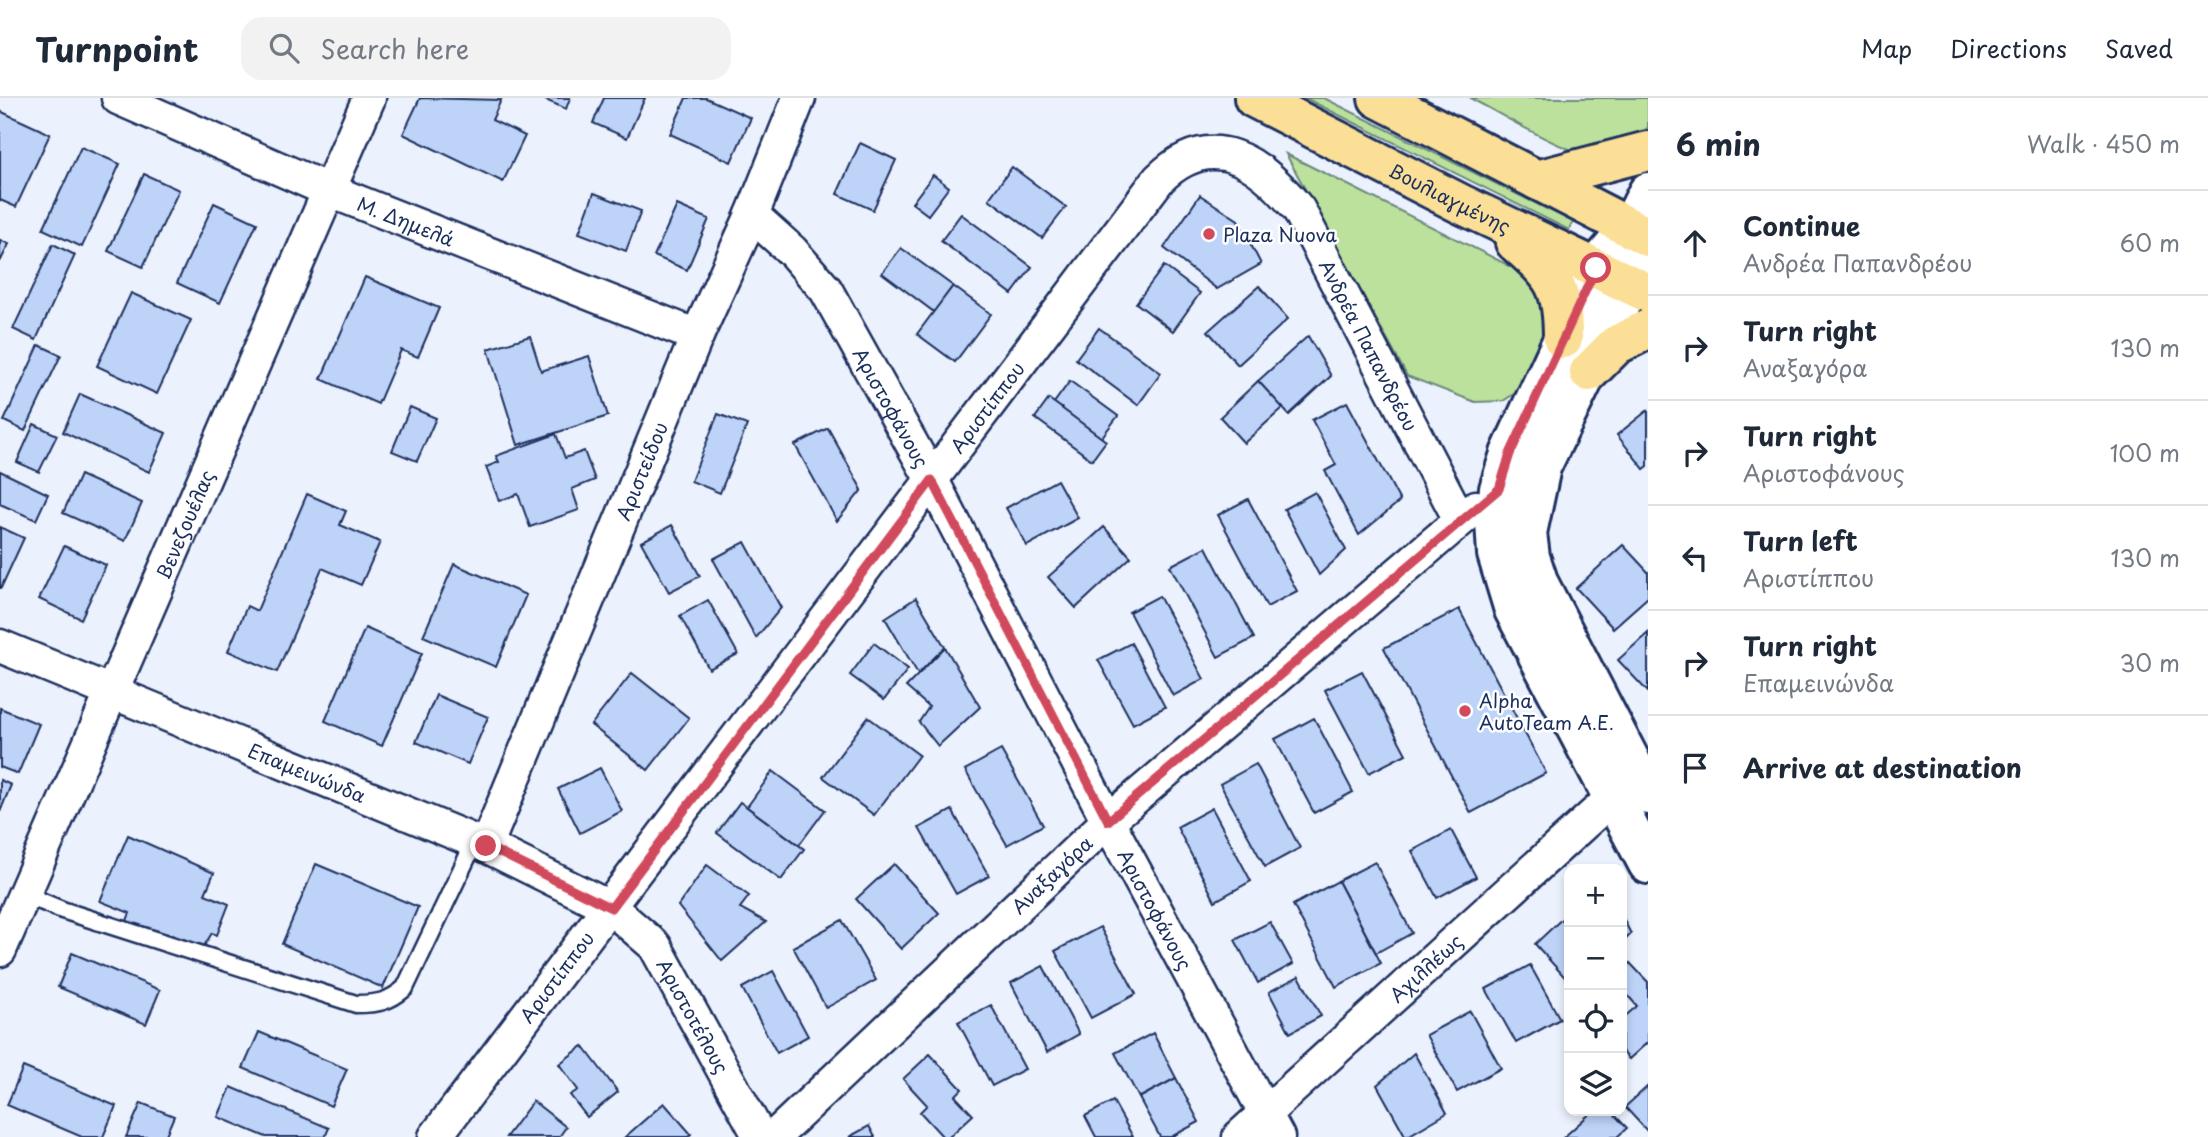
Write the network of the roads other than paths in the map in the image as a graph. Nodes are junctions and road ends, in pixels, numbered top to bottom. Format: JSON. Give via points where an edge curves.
{"nodes":[{"id":1,"x":118,"y":98,"type":"edge"},
{"id":2,"x":369,"y":98,"type":"edge"},
{"id":3,"x":799,"y":98,"type":"edge"},
{"id":4,"x":1254,"y":98,"type":"edge"},
{"id":5,"x":1378,"y":98,"type":"edge"},
{"id":6,"x":1648,"y":151,"type":"edge"},
{"id":7,"x":1159,"y":179,"type":"joint"},
{"id":8,"x":1537,"y":180,"type":"junction"},
{"id":9,"x":328,"y":190,"type":"junction"},
{"id":10,"x":1648,"y":192,"type":"edge"},
{"id":11,"x":1461,"y":204,"type":"junction"},
{"id":12,"x":752,"y":215,"type":"junction"},
{"id":13,"x":1639,"y":232,"type":"edge"},
{"id":14,"x":1596,"y":268,"type":"junction"},
{"id":15,"x":1639,"y":289,"type":"edge"},
{"id":16,"x":1648,"y":329,"type":"edge"},
{"id":17,"x":697,"y":336,"type":"junction"},
{"id":18,"x":1563,"y":339,"type":"junction"},
{"id":19,"x":1589,"y":372,"type":"junction"},
{"id":20,"x":932,"y":480,"type":"junction"},
{"id":21,"x":1499,"y":489,"type":"junction"},
{"id":22,"x":1460,"y":520,"type":"junction"},
{"id":23,"x":0,"y":646,"type":"edge"},
{"id":24,"x":111,"y":691,"type":"junction"},
{"id":25,"x":1637,"y":788,"type":"edge"},
{"id":26,"x":1108,"y":821,"type":"junction"},
{"id":27,"x":481,"y":844,"type":"junction"},
{"id":28,"x":1648,"y":864,"type":"edge"},
{"id":29,"x":24,"y":894,"type":"junction"},
{"id":30,"x":611,"y":908,"type":"junction"},
{"id":31,"x":0,"y":950,"type":"edge"},
{"id":32,"x":1271,"y":1125,"type":"edge"},
{"id":33,"x":435,"y":1137,"type":"edge"},
{"id":34,"x":760,"y":1137,"type":"edge"},
{"id":35,"x":774,"y":1137,"type":"edge"},
{"id":36,"x":1240,"y":1137,"type":"edge"}],
"edges":[{"from":1,"to":9,"type":"street","name":"Μ. Δημελά"},
{"from":2,"to":9,"type":"street","name":"Βενεζουέλας"},
{"from":3,"to":12,"type":"street","name":"Αριστείδου"},
{"from":4,"to":11,"type":"main road","name":"Βουλιαγμένης"},
{"from":5,"to":8,"type":"main road"},
{"from":6,"to":8,"type":"main road"},
{"from":7,"to":20,"type":"street","name":"Αριστίππου"},
{"from":7,"to":22,"type":"street","name":"Ανδρέα Παπανδρέου","via":[[1196,153],[1242,158],[1276,181],[1299,210]]},
{"from":8,"to":13,"type":"main road"},
{"from":9,"to":17,"type":"street","name":"Μ. Δημελά"},
{"from":9,"to":24,"type":"street","name":"Βενεζουέλας"},
{"from":10,"to":13,"type":"main road"},
{"from":11,"to":14,"type":"main road","name":"Βουλιαγμένης"},
{"from":11,"to":18,"type":"main road","via":[[1506,233],[1544,267],[1563,305]]},
{"from":12,"to":17,"type":"street","name":"Αριστείδου"},
{"from":12,"to":20,"type":"street","name":"Αριστοφάνους","via":[[826,290]]},
{"from":13,"to":14,"type":"main road"},
{"from":13,"to":15,"type":"main road"},
{"from":14,"to":15,"type":"main road","name":"Βουλιαγμένης"},
{"from":14,"to":18,"type":"main road"},
{"from":15,"to":19,"type":"main road"},
{"from":16,"to":19,"type":"main road","via":[[1616,345]]},
{"from":17,"to":27,"type":"street","name":"Αριστείδου"},
{"from":18,"to":21,"type":"main road","via":[[1510,454]]},
{"from":19,"to":25,"type":"main road","via":[[1541,467],[1528,545],[1539,584]]},
{"from":20,"to":26,"type":"street","name":"Αριστοφάνους"},
{"from":20,"to":30,"type":"street","name":"Αριστίππου"},
{"from":21,"to":22,"type":"street","name":"Αναξαγόρα"},
{"from":21,"to":25,"type":"main road","via":[[1496,543],[1514,610]]},
{"from":22,"to":26,"type":"street","name":"Αναξαγόρα"},
{"from":23,"to":24,"type":"street","name":"Επαμεινώνδα"},
{"from":24,"to":27,"type":"street","name":"Επαμεινώνδα"},
{"from":24,"to":29,"type":"street","name":"Βενεζουέλας"},
{"from":25,"to":28,"type":"main road"},
{"from":25,"to":32,"type":"street","name":"Αχιλλέως"},
{"from":26,"to":32,"type":"street","name":"Αριστοφάνους"},
{"from":26,"to":35,"type":"street","name":"Αναξαγόρα"},
{"from":27,"to":29,"type":"lane","via":[[405,988],[376,1004],[356,1004]]},
{"from":27,"to":30,"type":"street","name":"Επαμεινώνδα"},
{"from":29,"to":31,"type":"street","name":"Βενεζουέλας"},
{"from":30,"to":33,"type":"street","name":"Αριστίππου"},
{"from":30,"to":34,"type":"street","name":"Αριστοτέλους","via":[[655,946]]},
{"from":32,"to":36,"type":"street","name":"Αχιλλέως"}]}
